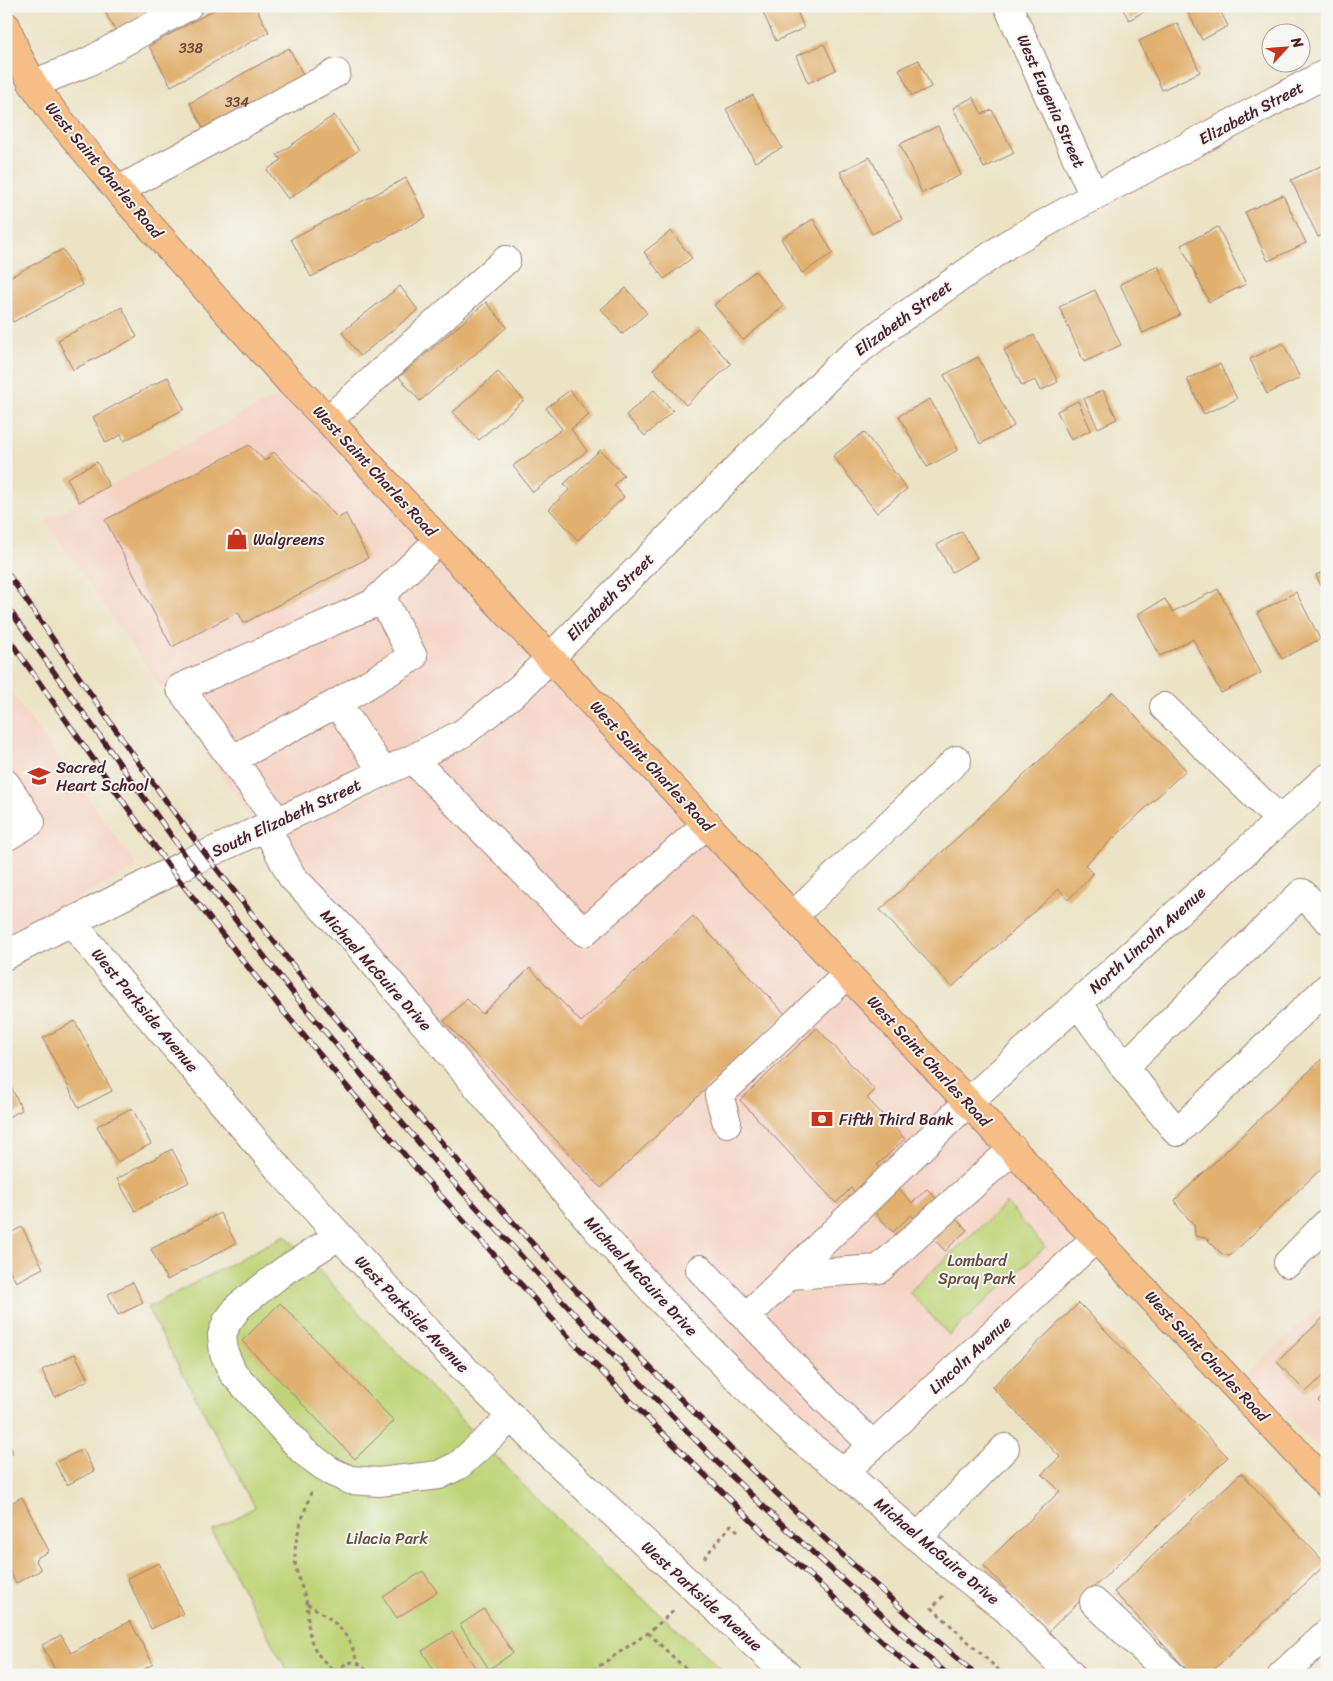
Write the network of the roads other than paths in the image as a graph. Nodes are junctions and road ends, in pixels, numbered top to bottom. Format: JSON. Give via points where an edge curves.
{"nodes":[{"id":1,"x":188,"y":6,"type":"edge"},
{"id":2,"x":1008,"y":6,"type":"edge"},
{"id":3,"x":7,"y":28,"type":"edge"},
{"id":4,"x":336,"y":73,"type":"dead end"},
{"id":5,"x":1327,"y":73,"type":"edge"},
{"id":6,"x":33,"y":84,"type":"junction"},
{"id":7,"x":119,"y":190,"type":"junction"},
{"id":8,"x":1094,"y":196,"type":"junction"},
{"id":9,"x":506,"y":260,"type":"dead end"},
{"id":10,"x":328,"y":420,"type":"junction"},
{"id":11,"x":439,"y":540,"type":"junction"},
{"id":12,"x":381,"y":596,"type":"junction"},
{"id":13,"x":550,"y":658,"type":"junction"},
{"id":14,"x":337,"y":703,"type":"junction"},
{"id":15,"x":1164,"y":707,"type":"dead end"},
{"id":16,"x":233,"y":759,"type":"junction"},
{"id":17,"x":412,"y":759,"type":"junction"},
{"id":18,"x":957,"y":760,"type":"dead end"},
{"id":19,"x":383,"y":772,"type":"junction"},
{"id":20,"x":1327,"y":778,"type":"edge"},
{"id":21,"x":6,"y":784,"type":"edge"},
{"id":22,"x":1280,"y":820,"type":"junction"},
{"id":23,"x":272,"y":824,"type":"junction"},
{"id":24,"x":707,"y":824,"type":"junction"},
{"id":25,"x":6,"y":838,"type":"edge"},
{"id":26,"x":793,"y":916,"type":"junction"},
{"id":27,"x":1327,"y":919,"type":"edge"},
{"id":28,"x":71,"y":921,"type":"junction"},
{"id":29,"x":10,"y":945,"type":"edge"},
{"id":30,"x":848,"y":974,"type":"junction"},
{"id":31,"x":1327,"y":988,"type":"edge"},
{"id":32,"x":1078,"y":1003,"type":"junction"},
{"id":33,"x":1124,"y":1067,"type":"junction"},
{"id":34,"x":968,"y":1102,"type":"junction"},
{"id":35,"x":726,"y":1123,"type":"dead end"},
{"id":36,"x":1013,"y":1150,"type":"junction"},
{"id":37,"x":1327,"y":1223,"type":"edge"},
{"id":38,"x":339,"y":1236,"type":"junction"},
{"id":39,"x":1096,"y":1238,"type":"junction"},
{"id":40,"x":1288,"y":1264,"type":"dead end"},
{"id":41,"x":700,"y":1269,"type":"dead end"},
{"id":42,"x":790,"y":1275,"type":"junction"},
{"id":43,"x":746,"y":1317,"type":"junction"},
{"id":44,"x":512,"y":1417,"type":"junction"},
{"id":45,"x":872,"y":1445,"type":"junction"},
{"id":46,"x":1006,"y":1448,"type":"dead end"},
{"id":47,"x":844,"y":1472,"type":"junction"},
{"id":48,"x":1327,"y":1484,"type":"edge"},
{"id":49,"x":918,"y":1537,"type":"junction"},
{"id":50,"x":1094,"y":1602,"type":"dead end"},
{"id":51,"x":1327,"y":1633,"type":"edge"},
{"id":52,"x":788,"y":1675,"type":"edge"},
{"id":53,"x":1071,"y":1675,"type":"edge"},
{"id":54,"x":1171,"y":1675,"type":"edge"},
{"id":55,"x":1282,"y":1675,"type":"edge"}],
"edges":[{"from":1,"to":6,"type":"street","via":[[88,62]]},
{"from":2,"to":8,"type":"street","name":"West Eugenia Street"},
{"from":3,"to":6,"type":"main road","name":"West Saint Charles Road"},
{"from":4,"to":7,"type":"street"},
{"from":5,"to":8,"type":"street","name":"Elizabeth Street"},
{"from":6,"to":7,"type":"main road","name":"West Saint Charles Road"},
{"from":7,"to":10,"type":"main road","name":"West Saint Charles Road","via":[[291,384]]},
{"from":8,"to":13,"type":"street","name":"Elizabeth Street","via":[[1008,244],[890,326],[839,366]]},
{"from":9,"to":10,"type":"street"},
{"from":10,"to":11,"type":"main road","name":"West Saint Charles Road"},
{"from":11,"to":12,"type":"street"},
{"from":11,"to":13,"type":"main road","name":"West Saint Charles Road"},
{"from":12,"to":14,"type":"street","via":[[414,657]]},
{"from":12,"to":16,"type":"street","name":"Michael McGuire Drive","via":[[372,604],[180,688]]},
{"from":13,"to":17,"type":"street","name":"South Elizabeth Street","via":[[520,688],[463,733]]},
{"from":13,"to":24,"type":"main road","name":"West Saint Charles Road"},
{"from":14,"to":16,"type":"street"},
{"from":14,"to":19,"type":"street"},
{"from":15,"to":22,"type":"street"},
{"from":16,"to":23,"type":"street","name":"Michael McGuire Drive"},
{"from":17,"to":19,"type":"street","name":"South Elizabeth Street"},
{"from":17,"to":24,"type":"street","via":[[584,932]]},
{"from":18,"to":26,"type":"street"},
{"from":19,"to":23,"type":"street","name":"South Elizabeth Street"},
{"from":20,"to":22,"type":"street","name":"North Lincoln Avenue"},
{"from":21,"to":25,"type":"street","via":[[31,822]]},
{"from":22,"to":32,"type":"street","name":"North Lincoln Avenue"},
{"from":23,"to":28,"type":"street","name":"South Elizabeth Street"},
{"from":23,"to":47,"type":"street","name":"Michael McGuire Drive","via":[[292,878],[357,943],[602,1235],[769,1410]]},
{"from":24,"to":26,"type":"main road","name":"West Saint Charles Road"},
{"from":26,"to":30,"type":"main road","name":"West Saint Charles Road"},
{"from":27,"to":33,"type":"street","via":[[1302,894]]},
{"from":28,"to":29,"type":"street","name":"South Elizabeth Street"},
{"from":28,"to":38,"type":"street","name":"West Parkside Avenue"},
{"from":30,"to":34,"type":"main road","name":"West Saint Charles Road"},
{"from":30,"to":35,"type":"street","via":[[719,1095]]},
{"from":31,"to":33,"type":"street","via":[[1177,1132]]},
{"from":32,"to":33,"type":"street"},
{"from":32,"to":34,"type":"street","name":"North Lincoln Avenue"},
{"from":34,"to":36,"type":"main road","name":"West Saint Charles Road"},
{"from":34,"to":42,"type":"street","name":"North Lincoln Avenue"},
{"from":36,"to":39,"type":"main road","name":"West Saint Charles Road"},
{"from":36,"to":42,"type":"street","via":[[879,1269]]},
{"from":37,"to":40,"type":"street"},
{"from":38,"to":44,"type":"street","name":"West Parkside Avenue"},
{"from":38,"to":44,"type":"street","via":[[284,1270],[239,1306],[222,1335],[224,1353],[233,1373],[303,1451],[330,1471],[350,1480],[379,1482],[439,1475],[459,1465]]},
{"from":39,"to":45,"type":"street","name":"Lincoln Avenue"},
{"from":39,"to":48,"type":"main road","name":"West Saint Charles Road"},
{"from":41,"to":43,"type":"street"},
{"from":42,"to":43,"type":"street","name":"North Lincoln Avenue"},
{"from":43,"to":45,"type":"street"},
{"from":44,"to":52,"type":"street","name":"West Parkside Avenue"},
{"from":45,"to":47,"type":"street","name":"Lincoln Avenue"},
{"from":46,"to":49,"type":"street"},
{"from":47,"to":49,"type":"street","name":"Michael McGuire Drive"},
{"from":49,"to":53,"type":"street","name":"Michael McGuire Drive","via":[[1006,1610]]},
{"from":50,"to":54,"type":"street"},
{"from":51,"to":55,"type":"street"}]}
